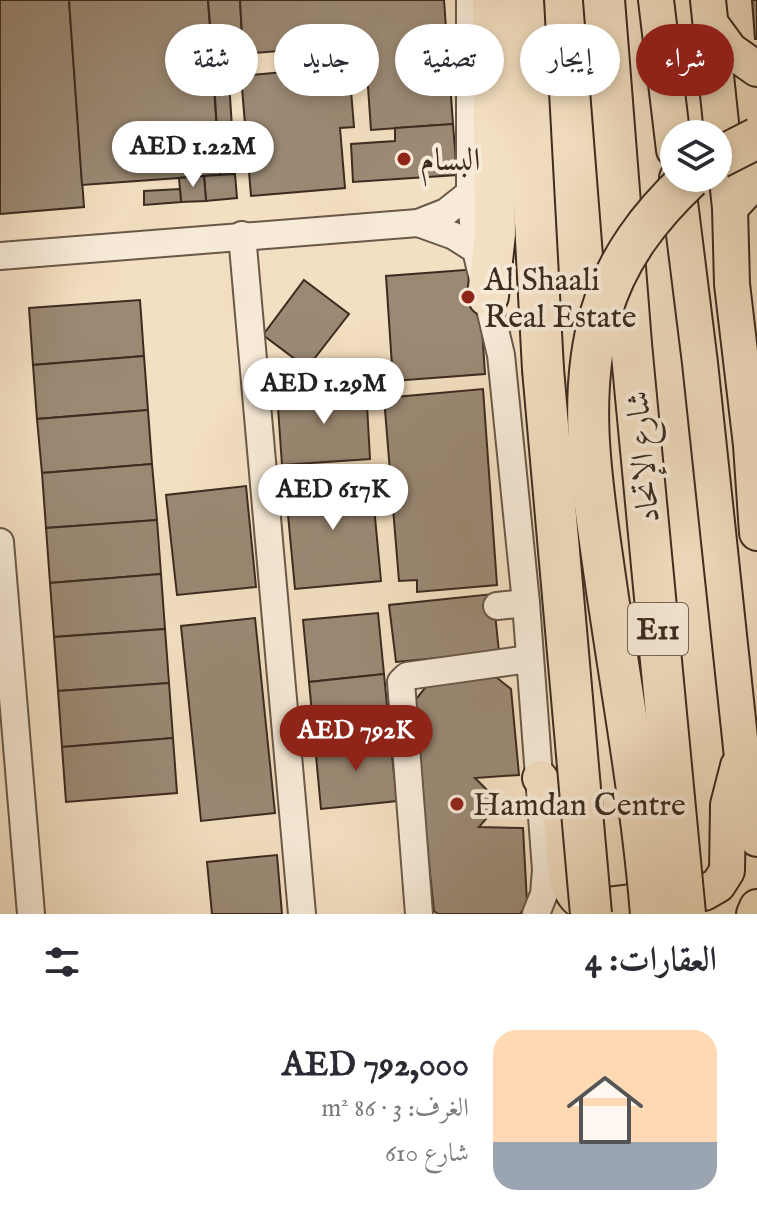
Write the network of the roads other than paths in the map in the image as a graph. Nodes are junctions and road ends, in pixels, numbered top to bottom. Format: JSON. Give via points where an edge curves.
{"nodes":[{"id":1,"x":470,"y":0,"type":"edge"},
{"id":2,"x":493,"y":0,"type":"edge"},
{"id":3,"x":523,"y":0,"type":"edge"},
{"id":4,"x":604,"y":0,"type":"edge"},
{"id":5,"x":656,"y":0,"type":"edge"},
{"id":6,"x":709,"y":12,"type":"edge"},
{"id":7,"x":757,"y":69,"type":"edge"},
{"id":8,"x":670,"y":120,"type":"edge"},
{"id":9,"x":757,"y":138,"type":"edge"},
{"id":10,"x":732,"y":151,"type":"edge"},
{"id":11,"x":757,"y":179,"type":"edge"},
{"id":12,"x":676,"y":192,"type":"edge"},
{"id":13,"x":679,"y":192,"type":"edge"},
{"id":14,"x":470,"y":193,"type":"junction"},
{"id":15,"x":730,"y":208,"type":"junction"},
{"id":16,"x":418,"y":223,"type":"junction"},
{"id":17,"x":242,"y":235,"type":"junction"},
{"id":18,"x":476,"y":250,"type":"junction"},
{"id":19,"x":0,"y":256,"type":"edge"},
{"id":20,"x":732,"y":284,"type":"junction"},
{"id":21,"x":488,"y":296,"type":"junction"},
{"id":22,"x":700,"y":363,"type":"junction"},
{"id":23,"x":754,"y":444,"type":"edge"},
{"id":24,"x":757,"y":533,"type":"edge"},
{"id":25,"x":0,"y":542,"type":"edge"},
{"id":26,"x":526,"y":603,"type":"junction"},
{"id":27,"x":497,"y":606,"type":"dead end"},
{"id":28,"x":529,"y":659,"type":"junction"},
{"id":29,"x":742,"y":757,"type":"junction"},
{"id":30,"x":540,"y":778,"type":"junction"},
{"id":31,"x":757,"y":839,"type":"edge"},
{"id":32,"x":757,"y":907,"type":"edge"},
{"id":33,"x":31,"y":914,"type":"edge"},
{"id":34,"x":302,"y":914,"type":"edge"},
{"id":35,"x":419,"y":914,"type":"edge"},
{"id":36,"x":536,"y":914,"type":"edge"},
{"id":37,"x":591,"y":914,"type":"edge"},
{"id":38,"x":651,"y":914,"type":"edge"},
{"id":39,"x":685,"y":914,"type":"edge"},
{"id":40,"x":754,"y":914,"type":"edge"}],
"edges":[{"from":1,"to":14,"type":"street"},
{"from":2,"to":21,"type":"highway","via":[[495,234]]},
{"from":3,"to":37,"type":"highway","bridge":true,"via":[[543,369]]},
{"from":4,"to":39,"type":"highway","name":"شارع الإتحاد","number":"E11","bridge":true},
{"from":5,"to":8,"type":"main road"},
{"from":6,"to":7,"type":"main road","via":[[730,50]]},
{"from":6,"to":15,"type":"main road"},
{"from":9,"to":10,"type":"highway","bridge":true},
{"from":11,"to":15,"type":"main road"},
{"from":12,"to":38,"type":"highway","bridge":true,"via":[[625,256],[602,310],[589,396],[592,482]]},
{"from":13,"to":22,"type":"main road"},
{"from":14,"to":16,"type":"street","via":[[446,212]]},
{"from":14,"to":18,"type":"street"},
{"from":15,"to":20,"type":"main road"},
{"from":16,"to":17,"type":"street"},
{"from":16,"to":18,"type":"street"},
{"from":17,"to":19,"type":"street"},
{"from":17,"to":34,"type":"street"},
{"from":18,"to":21,"type":"street"},
{"from":20,"to":22,"type":"main road"},
{"from":20,"to":23,"type":"main road"},
{"from":21,"to":26,"type":"street","via":[[501,355]]},
{"from":22,"to":29,"type":"main road"},
{"from":23,"to":24,"type":"main road"},
{"from":25,"to":33,"type":"street"},
{"from":26,"to":27,"type":"street"},
{"from":26,"to":28,"type":"street"},
{"from":28,"to":30,"type":"street"},
{"from":28,"to":35,"type":"street","via":[[407,676],[401,682]]},
{"from":29,"to":30,"type":"main road","via":[[728,805],[728,863],[718,885],[704,893],[598,906],[582,903],[570,891],[560,815]]},
{"from":29,"to":31,"type":"main road"},
{"from":30,"to":36,"type":"street","via":[[546,870]]},
{"from":32,"to":40,"type":"main road"}]}
